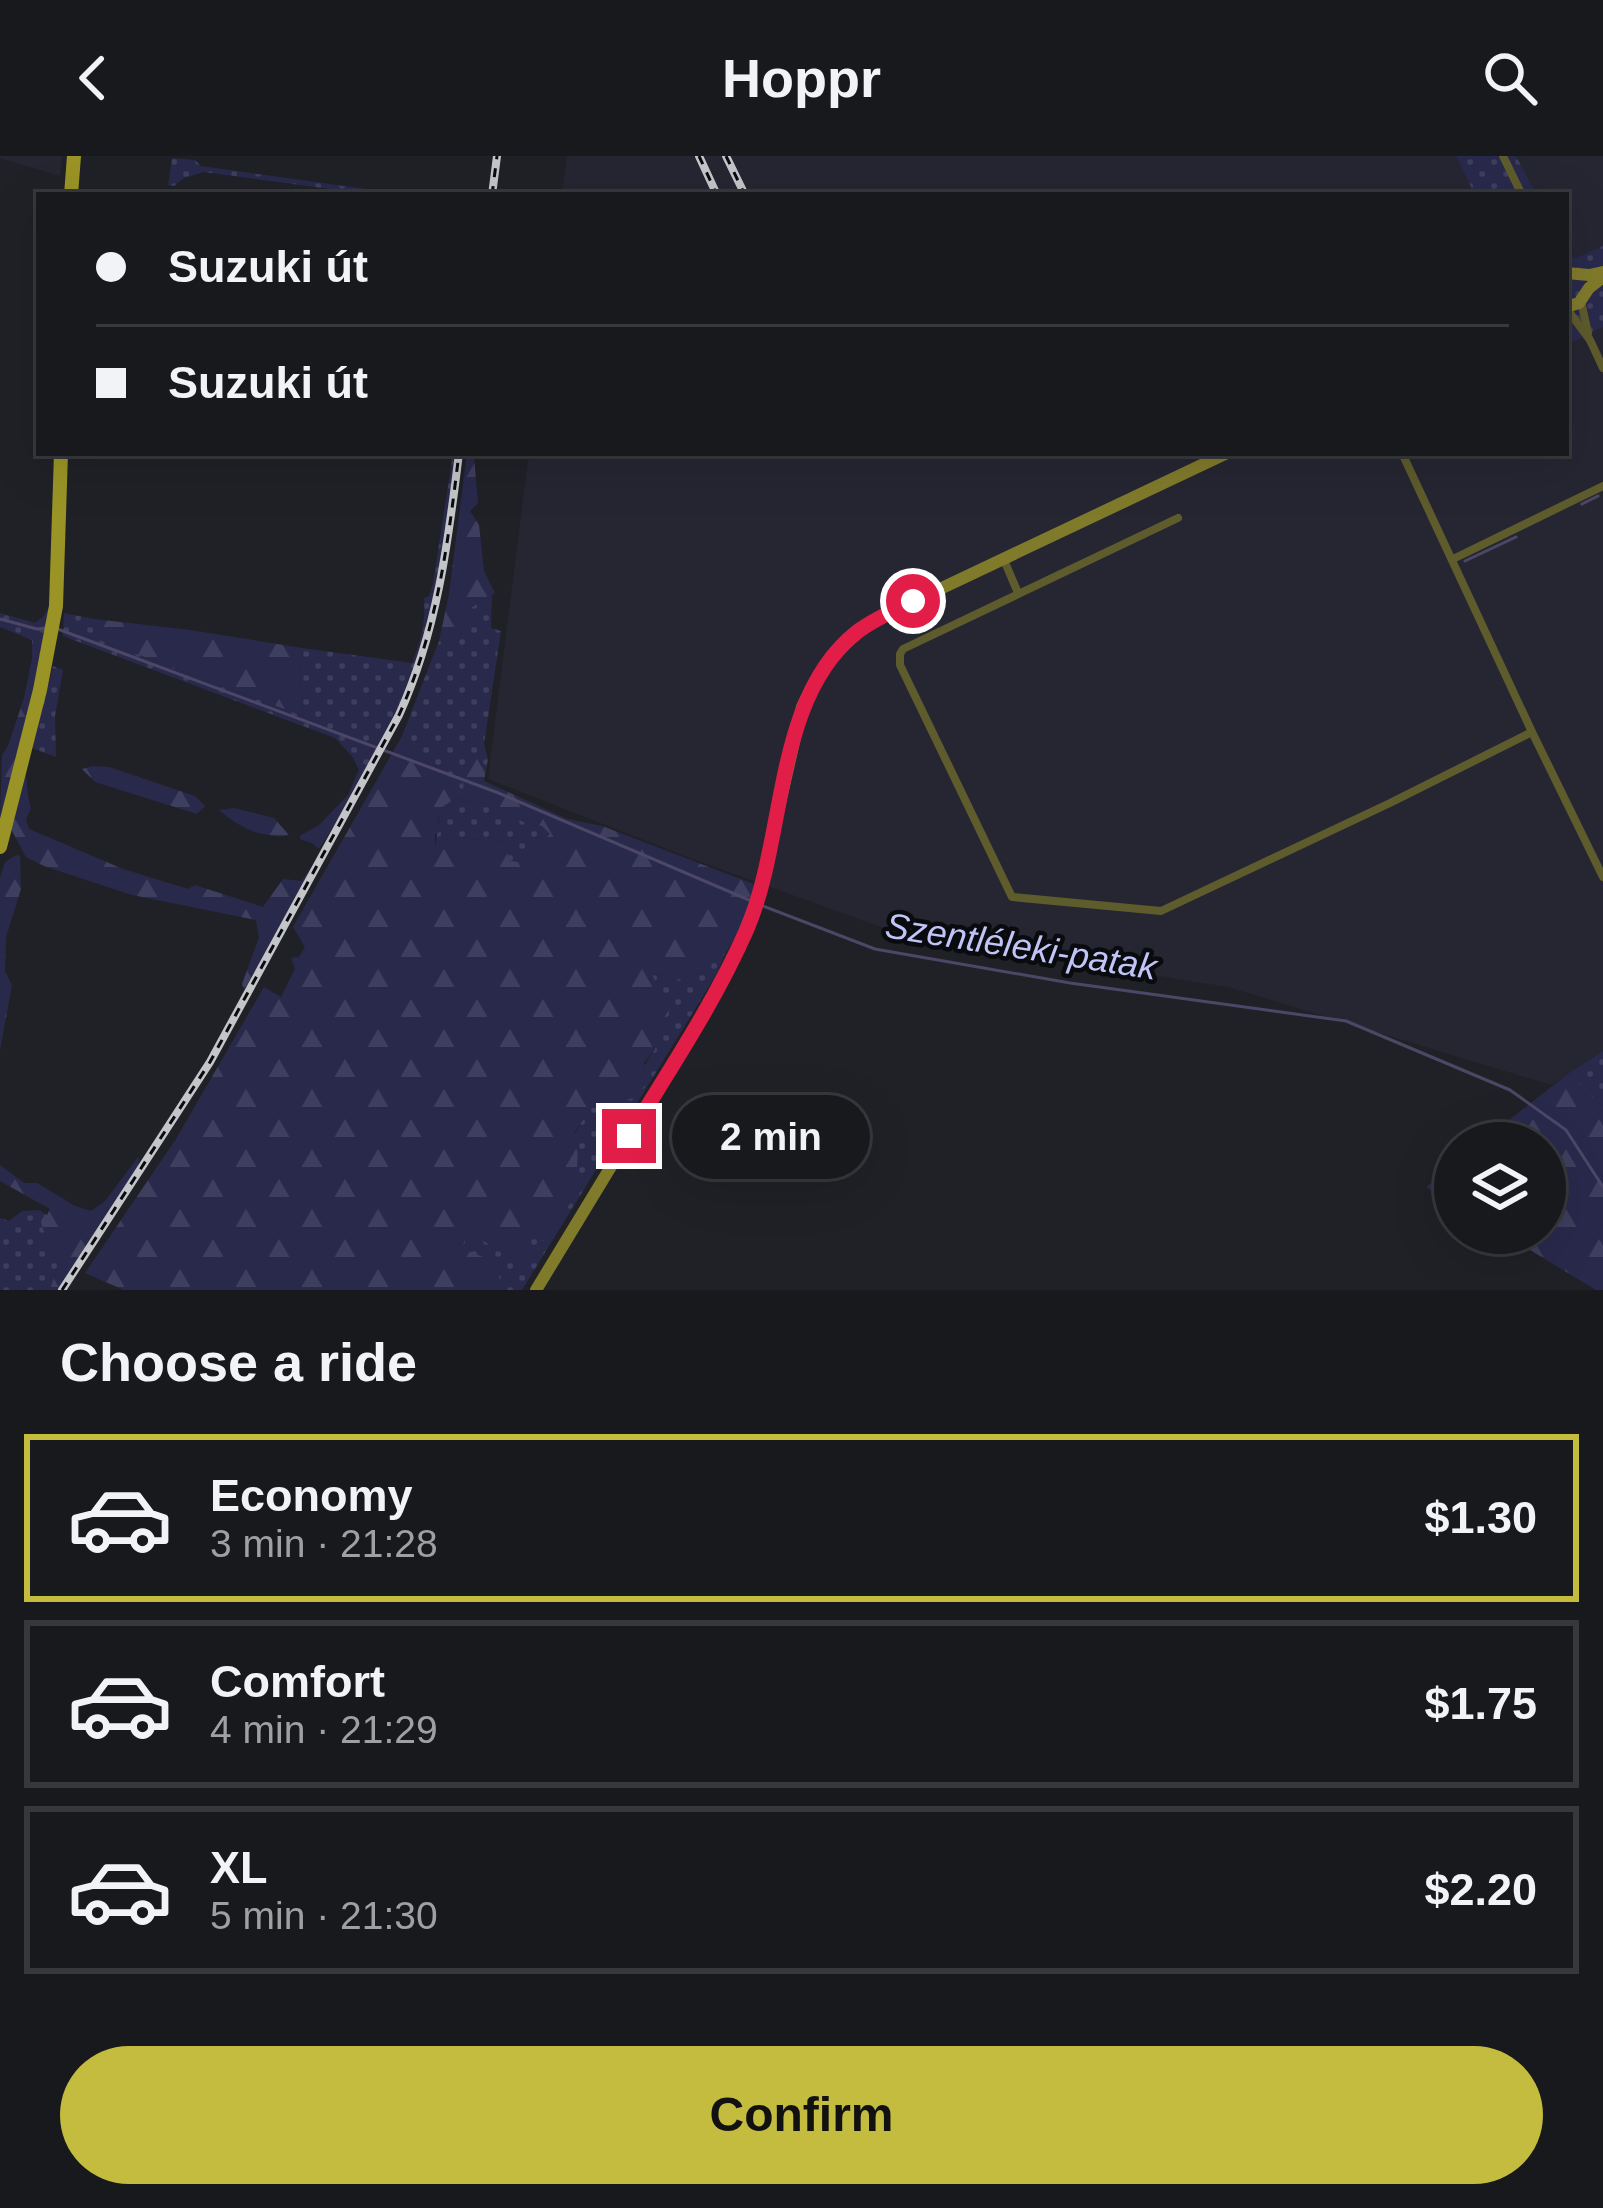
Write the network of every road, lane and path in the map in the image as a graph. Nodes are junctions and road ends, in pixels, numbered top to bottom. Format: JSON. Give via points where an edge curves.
{"nodes":[{"id":1,"x":74,"y":156,"type":"edge"},
{"id":2,"x":1503,"y":156,"type":"edge"},
{"id":3,"x":71,"y":192,"type":"edge"},
{"id":4,"x":1521,"y":192,"type":"edge"},
{"id":5,"x":1570,"y":273,"type":"edge"},
{"id":6,"x":1603,"y":274,"type":"edge"},
{"id":7,"x":1583,"y":297,"type":"junction"},
{"id":8,"x":1569,"y":307,"type":"edge"},
{"id":9,"x":1569,"y":311,"type":"edge"},
{"id":10,"x":1590,"y":340,"type":"junction"},
{"id":11,"x":1603,"y":368,"type":"edge"},
{"id":12,"x":61,"y":456,"type":"edge"},
{"id":13,"x":1221,"y":456,"type":"edge"},
{"id":14,"x":1403,"y":456,"type":"edge"},
{"id":15,"x":1603,"y":486,"type":"edge"},
{"id":16,"x":1178,"y":518,"type":"dead end"},
{"id":17,"x":1003,"y":559,"type":"junction"},
{"id":18,"x":1453,"y":559,"type":"junction"},
{"id":19,"x":1018,"y":593,"type":"junction"},
{"id":20,"x":1532,"y":732,"type":"junction"},
{"id":21,"x":0,"y":847,"type":"edge"},
{"id":22,"x":1603,"y":877,"type":"edge"},
{"id":23,"x":536,"y":1290,"type":"edge"}],
"edges":[{"from":1,"to":3,"type":"main road"},
{"from":2,"to":4,"type":"street"},
{"from":5,"to":6,"type":"main road"},
{"from":5,"to":7,"type":"main road","via":[[1583,283]]},
{"from":6,"to":7,"type":"main road"},
{"from":7,"to":8,"type":"main road"},
{"from":7,"to":10,"type":"street"},
{"from":9,"to":10,"type":"street"},
{"from":10,"to":11,"type":"street"},
{"from":12,"to":21,"type":"main road","via":[[52,628]]},
{"from":13,"to":17,"type":"main road"},
{"from":14,"to":18,"type":"street"},
{"from":15,"to":18,"type":"street"},
{"from":16,"to":19,"type":"street"},
{"from":17,"to":19,"type":"street"},
{"from":17,"to":23,"type":"main road","via":[[869,624],[825,666],[797,722],[753,912],[708,1006]]},
{"from":18,"to":20,"type":"street"},
{"from":19,"to":20,"type":"street","via":[[900,654],[1012,897],[1161,911]]},
{"from":20,"to":22,"type":"street"}]}
